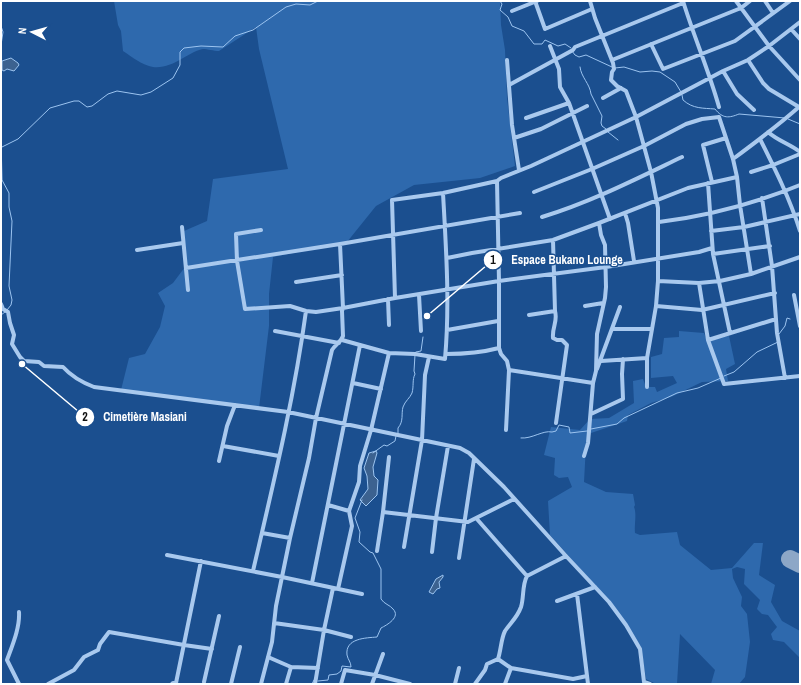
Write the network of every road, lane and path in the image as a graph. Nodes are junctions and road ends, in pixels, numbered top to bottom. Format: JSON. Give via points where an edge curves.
{"nodes":[{"id":1,"x":536,"y":1,"type":"edge"},
{"id":2,"x":590,"y":1,"type":"edge"},
{"id":3,"x":736,"y":1,"type":"edge"},
{"id":4,"x":750,"y":1,"type":"edge"},
{"id":5,"x":765,"y":1,"type":"edge"},
{"id":6,"x":790,"y":1,"type":"edge"},
{"id":7,"x":683,"y":2,"type":"edge"},
{"id":8,"x":592,"y":8,"type":"junction"},
{"id":9,"x":741,"y":8,"type":"junction"},
{"id":10,"x":512,"y":11,"type":"dead end"},
{"id":11,"x":774,"y":13,"type":"junction"},
{"id":12,"x":800,"y":22,"type":"edge"},
{"id":13,"x":755,"y":27,"type":"junction"},
{"id":14,"x":691,"y":28,"type":"junction"},
{"id":15,"x":792,"y":29,"type":"junction"},
{"id":16,"x":602,"y":36,"type":"junction"},
{"id":17,"x":800,"y":39,"type":"edge"},
{"id":18,"x":651,"y":44,"type":"junction"},
{"id":19,"x":550,"y":46,"type":"dead end"},
{"id":20,"x":769,"y":46,"type":"junction"},
{"id":21,"x":702,"y":54,"type":"junction"},
{"id":22,"x":555,"y":59,"type":"junction"},
{"id":23,"x":507,"y":60,"type":"dead end"},
{"id":24,"x":612,"y":60,"type":"junction"},
{"id":25,"x":748,"y":60,"type":"junction"},
{"id":26,"x":723,"y":71,"type":"junction"},
{"id":27,"x":711,"y":78,"type":"junction"},
{"id":28,"x":800,"y":80,"type":"edge"},
{"id":29,"x":509,"y":85,"type":"junction"},
{"id":30,"x":621,"y":88,"type":"junction"},
{"id":31,"x":603,"y":98,"type":"dead end"},
{"id":32,"x":569,"y":103,"type":"junction"},
{"id":33,"x":587,"y":106,"type":"dead end"},
{"id":34,"x":719,"y":107,"type":"dead end"},
{"id":35,"x":799,"y":107,"type":"edge"},
{"id":36,"x":754,"y":110,"type":"dead end"},
{"id":37,"x":573,"y":114,"type":"junction"},
{"id":38,"x":636,"y":117,"type":"junction"},
{"id":39,"x":526,"y":118,"type":"dead end"},
{"id":40,"x":768,"y":132,"type":"junction"},
{"id":41,"x":514,"y":138,"type":"junction"},
{"id":42,"x":726,"y":138,"type":"junction"},
{"id":43,"x":760,"y":139,"type":"junction"},
{"id":44,"x":582,"y":142,"type":"junction"},
{"id":45,"x":644,"y":146,"type":"junction"},
{"id":46,"x":800,"y":153,"type":"edge"},
{"id":47,"x":682,"y":157,"type":"dead end"},
{"id":48,"x":733,"y":159,"type":"junction"},
{"id":49,"x":773,"y":165,"type":"junction"},
{"id":50,"x":592,"y":169,"type":"junction"},
{"id":51,"x":519,"y":170,"type":"junction"},
{"id":52,"x":651,"y":172,"type":"junction"},
{"id":53,"x":751,"y":172,"type":"dead end"},
{"id":54,"x":737,"y":177,"type":"junction"},
{"id":55,"x":497,"y":181,"type":"junction"},
{"id":56,"x":710,"y":182,"type":"junction"},
{"id":57,"x":800,"y":185,"type":"edge"},
{"id":58,"x":785,"y":191,"type":"junction"},
{"id":59,"x":534,"y":192,"type":"dead end"},
{"id":60,"x":443,"y":193,"type":"junction"},
{"id":61,"x":601,"y":196,"type":"junction"},
{"id":62,"x":762,"y":198,"type":"junction"},
{"id":63,"x":657,"y":200,"type":"junction"},
{"id":64,"x":740,"y":205,"type":"junction"},
{"id":65,"x":709,"y":212,"type":"junction"},
{"id":66,"x":520,"y":213,"type":"dead end"},
{"id":67,"x":625,"y":213,"type":"junction"},
{"id":68,"x":798,"y":214,"type":"edge"},
{"id":69,"x":498,"y":217,"type":"junction"},
{"id":70,"x":542,"y":217,"type":"dead end"},
{"id":71,"x":610,"y":219,"type":"junction"},
{"id":72,"x":659,"y":222,"type":"junction"},
{"id":73,"x":766,"y":222,"type":"junction"},
{"id":74,"x":599,"y":223,"type":"junction"},
{"id":75,"x":444,"y":225,"type":"junction"},
{"id":76,"x":182,"y":227,"type":"dead end"},
{"id":77,"x":744,"y":227,"type":"junction"},
{"id":78,"x":261,"y":230,"type":"dead end"},
{"id":79,"x":711,"y":231,"type":"junction"},
{"id":80,"x":800,"y":231,"type":"edge"},
{"id":81,"x":393,"y":234,"type":"junction"},
{"id":82,"x":553,"y":240,"type":"junction"},
{"id":83,"x":183,"y":243,"type":"junction"},
{"id":84,"x":340,"y":244,"type":"junction"},
{"id":85,"x":770,"y":246,"type":"junction"},
{"id":86,"x":712,"y":248,"type":"junction"},
{"id":87,"x":499,"y":249,"type":"junction"},
{"id":88,"x":747,"y":249,"type":"junction"},
{"id":89,"x":137,"y":250,"type":"dead end"},
{"id":90,"x":713,"y":254,"type":"junction"},
{"id":91,"x":800,"y":257,"type":"edge"},
{"id":92,"x":447,"y":258,"type":"junction"},
{"id":93,"x":658,"y":258,"type":"junction"},
{"id":94,"x":237,"y":261,"type":"junction"},
{"id":95,"x":634,"y":261,"type":"junction"},
{"id":96,"x":772,"y":266,"type":"junction"},
{"id":97,"x":606,"y":267,"type":"junction"},
{"id":98,"x":186,"y":268,"type":"junction"},
{"id":99,"x":554,"y":273,"type":"junction"},
{"id":100,"x":751,"y":274,"type":"junction"},
{"id":101,"x":342,"y":275,"type":"junction"},
{"id":102,"x":500,"y":281,"type":"junction"},
{"id":103,"x":658,"y":281,"type":"junction"},
{"id":104,"x":720,"y":281,"type":"junction"},
{"id":105,"x":296,"y":282,"type":"dead end"},
{"id":106,"x":699,"y":283,"type":"junction"},
{"id":107,"x":188,"y":290,"type":"dead end"},
{"id":108,"x":448,"y":290,"type":"junction"},
{"id":109,"x":775,"y":293,"type":"junction"},
{"id":110,"x":420,"y":295,"type":"junction"},
{"id":111,"x":794,"y":295,"type":"dead end"},
{"id":112,"x":394,"y":298,"type":"junction"},
{"id":113,"x":388,"y":299,"type":"junction"},
{"id":114,"x":604,"y":303,"type":"junction"},
{"id":115,"x":1,"y":304,"type":"edge"},
{"id":116,"x":725,"y":305,"type":"junction"},
{"id":117,"x":585,"y":306,"type":"dead end"},
{"id":118,"x":656,"y":306,"type":"junction"},
{"id":119,"x":620,"y":307,"type":"dead end"},
{"id":120,"x":343,"y":308,"type":"junction"},
{"id":121,"x":702,"y":310,"type":"junction"},
{"id":122,"x":306,"y":311,"type":"junction"},
{"id":123,"x":555,"y":311,"type":"junction"},
{"id":124,"x":529,"y":315,"type":"dead end"},
{"id":125,"x":776,"y":319,"type":"junction"},
{"id":126,"x":498,"y":321,"type":"junction"},
{"id":127,"x":389,"y":325,"type":"dead end"},
{"id":128,"x":800,"y":326,"type":"edge"},
{"id":129,"x":612,"y":329,"type":"junction"},
{"id":130,"x":652,"y":329,"type":"junction"},
{"id":131,"x":447,"y":330,"type":"junction"},
{"id":132,"x":276,"y":331,"type":"dead end"},
{"id":133,"x":420,"y":331,"type":"dead end"},
{"id":134,"x":730,"y":332,"type":"junction"},
{"id":135,"x":303,"y":336,"type":"junction"},
{"id":136,"x":708,"y":340,"type":"junction"},
{"id":137,"x":340,"y":341,"type":"junction"},
{"id":138,"x":360,"y":345,"type":"junction"},
{"id":139,"x":499,"y":348,"type":"junction"},
{"id":140,"x":389,"y":353,"type":"junction"},
{"id":141,"x":446,"y":354,"type":"junction"},
{"id":142,"x":429,"y":357,"type":"junction"},
{"id":143,"x":647,"y":358,"type":"junction"},
{"id":144,"x":623,"y":359,"type":"junction"},
{"id":145,"x":601,"y":360,"type":"junction"},
{"id":146,"x":509,"y":370,"type":"junction"},
{"id":147,"x":596,"y":371,"type":"junction"},
{"id":148,"x":800,"y":376,"type":"edge"},
{"id":149,"x":563,"y":378,"type":"junction"},
{"id":150,"x":785,"y":378,"type":"junction"},
{"id":151,"x":353,"y":382,"type":"junction"},
{"id":152,"x":593,"y":383,"type":"junction"},
{"id":153,"x":647,"y":387,"type":"dead end"},
{"id":154,"x":381,"y":389,"type":"junction"},
{"id":155,"x":234,"y":405,"type":"junction"},
{"id":156,"x":288,"y":412,"type":"junction"},
{"id":157,"x":591,"y":414,"type":"junction"},
{"id":158,"x":316,"y":418,"type":"junction"},
{"id":159,"x":556,"y":423,"type":"dead end"},
{"id":160,"x":344,"y":424,"type":"junction"},
{"id":161,"x":371,"y":430,"type":"junction"},
{"id":162,"x":506,"y":430,"type":"dead end"},
{"id":163,"x":422,"y":440,"type":"junction"},
{"id":164,"x":223,"y":446,"type":"junction"},
{"id":165,"x":448,"y":446,"type":"junction"},
{"id":166,"x":278,"y":456,"type":"junction"},
{"id":167,"x":584,"y":456,"type":"dead end"},
{"id":168,"x":389,"y":457,"type":"dead end"},
{"id":169,"x":474,"y":459,"type":"junction"},
{"id":170,"x":220,"y":461,"type":"dead end"},
{"id":171,"x":514,"y":499,"type":"junction"},
{"id":172,"x":328,"y":505,"type":"junction"},
{"id":173,"x":349,"y":511,"type":"junction"},
{"id":174,"x":383,"y":512,"type":"junction"},
{"id":175,"x":410,"y":515,"type":"junction"},
{"id":176,"x":436,"y":518,"type":"junction"},
{"id":177,"x":476,"y":518,"type":"junction"},
{"id":178,"x":465,"y":522,"type":"junction"},
{"id":179,"x":262,"y":533,"type":"junction"},
{"id":180,"x":290,"y":538,"type":"junction"},
{"id":181,"x":404,"y":547,"type":"dead end"},
{"id":182,"x":377,"y":551,"type":"dead end"},
{"id":183,"x":432,"y":552,"type":"dead end"},
{"id":184,"x":167,"y":555,"type":"dead end"},
{"id":185,"x":566,"y":556,"type":"junction"},
{"id":186,"x":459,"y":558,"type":"dead end"},
{"id":187,"x":201,"y":561,"type":"junction"},
{"id":188,"x":253,"y":571,"type":"junction"},
{"id":189,"x":527,"y":576,"type":"junction"},
{"id":190,"x":282,"y":577,"type":"junction"},
{"id":191,"x":312,"y":583,"type":"junction"},
{"id":192,"x":595,"y":587,"type":"junction"},
{"id":193,"x":336,"y":588,"type":"junction"},
{"id":194,"x":362,"y":594,"type":"dead end"},
{"id":195,"x":577,"y":594,"type":"junction"},
{"id":196,"x":557,"y":601,"type":"dead end"},
{"id":197,"x":20,"y":612,"type":"dead end"},
{"id":198,"x":219,"y":616,"type":"dead end"},
{"id":199,"x":274,"y":623,"type":"junction"},
{"id":200,"x":324,"y":630,"type":"junction"},
{"id":201,"x":351,"y":637,"type":"dead end"},
{"id":202,"x":184,"y":645,"type":"junction"},
{"id":203,"x":240,"y":647,"type":"dead end"},
{"id":204,"x":212,"y":649,"type":"junction"},
{"id":205,"x":383,"y":654,"type":"dead end"},
{"id":206,"x":268,"y":657,"type":"junction"},
{"id":207,"x":498,"y":659,"type":"junction"},
{"id":208,"x":291,"y":667,"type":"junction"},
{"id":209,"x":318,"y":668,"type":"junction"},
{"id":210,"x":459,"y":668,"type":"dead end"},
{"id":211,"x":511,"y":668,"type":"junction"},
{"id":212,"x":375,"y":674,"type":"junction"},
{"id":213,"x":587,"y":676,"type":"junction"},
{"id":214,"x":316,"y":681,"type":"edge"},
{"id":215,"x":204,"y":682,"type":"dead end"},
{"id":216,"x":400,"y":683,"type":"edge"},
{"id":217,"x":645,"y":683,"type":"edge"},
{"id":218,"x":19,"y":684,"type":"edge"},
{"id":219,"x":48,"y":684,"type":"edge"},
{"id":220,"x":172,"y":684,"type":"edge"},
{"id":221,"x":231,"y":684,"type":"edge"},
{"id":222,"x":261,"y":684,"type":"edge"},
{"id":223,"x":286,"y":684,"type":"edge"},
{"id":224,"x":341,"y":684,"type":"edge"},
{"id":225,"x":372,"y":684,"type":"edge"},
{"id":226,"x":410,"y":684,"type":"edge"},
{"id":227,"x":455,"y":684,"type":"edge"},
{"id":228,"x":475,"y":684,"type":"edge"},
{"id":229,"x":505,"y":684,"type":"edge"},
{"id":230,"x":588,"y":684,"type":"edge"},
{"id":231,"x":650,"y":684,"type":"edge"}],
"edges":[{"from":1,"to":8,"type":"street","via":[[545,29]]},
{"from":1,"to":10,"type":"street"},
{"from":2,"to":8,"type":"street"},
{"from":3,"to":9,"type":"street"},
{"from":4,"to":9,"type":"street"},
{"from":5,"to":11,"type":"street"},
{"from":6,"to":11,"type":"street"},
{"from":7,"to":14,"type":"street"},
{"from":7,"to":16,"type":"street"},
{"from":8,"to":16,"type":"street"},
{"from":9,"to":13,"type":"street"},
{"from":9,"to":14,"type":"street"},
{"from":11,"to":13,"type":"street"},
{"from":12,"to":15,"type":"street"},
{"from":13,"to":20,"type":"street"},
{"from":13,"to":21,"type":"street","via":[[735,41]]},
{"from":14,"to":18,"type":"street"},
{"from":14,"to":21,"type":"street"},
{"from":15,"to":17,"type":"street"},
{"from":15,"to":20,"type":"street"},
{"from":16,"to":22,"type":"street"},
{"from":16,"to":24,"type":"street"},
{"from":18,"to":21,"type":"street","via":[[663,69]]},
{"from":18,"to":24,"type":"street"},
{"from":19,"to":22,"type":"street"},
{"from":20,"to":25,"type":"street"},
{"from":20,"to":28,"type":"street"},
{"from":21,"to":27,"type":"street"},
{"from":22,"to":29,"type":"street"},
{"from":22,"to":32,"type":"street","via":[[559,69],[560,87]]},
{"from":23,"to":29,"type":"street"},
{"from":24,"to":30,"type":"street","via":[[614,68],[611,80]]},
{"from":25,"to":26,"type":"street"},
{"from":25,"to":35,"type":"street","via":[[766,86]]},
{"from":26,"to":27,"type":"street"},
{"from":26,"to":36,"type":"street","via":[[737,94]]},
{"from":27,"to":34,"type":"street"},
{"from":27,"to":38,"type":"street"},
{"from":29,"to":41,"type":"street"},
{"from":30,"to":31,"type":"street"},
{"from":30,"to":38,"type":"street","via":[[626,91]]},
{"from":32,"to":37,"type":"street"},
{"from":32,"to":39,"type":"street"},
{"from":33,"to":37,"type":"street"},
{"from":35,"to":40,"type":"street"},
{"from":37,"to":41,"type":"street"},
{"from":37,"to":44,"type":"street"},
{"from":38,"to":44,"type":"street"},
{"from":38,"to":45,"type":"street"},
{"from":40,"to":43,"type":"street"},
{"from":40,"to":46,"type":"street"},
{"from":41,"to":51,"type":"street"},
{"from":42,"to":45,"type":"street","via":[[719,117],[686,124]]},
{"from":42,"to":48,"type":"street"},
{"from":42,"to":56,"type":"street","via":[[703,145]]},
{"from":43,"to":48,"type":"street"},
{"from":43,"to":49,"type":"street"},
{"from":44,"to":50,"type":"street"},
{"from":44,"to":51,"type":"street"},
{"from":45,"to":50,"type":"street"},
{"from":45,"to":52,"type":"street"},
{"from":46,"to":49,"type":"street"},
{"from":47,"to":52,"type":"street"},
{"from":48,"to":54,"type":"street"},
{"from":49,"to":53,"type":"street"},
{"from":49,"to":58,"type":"street"},
{"from":50,"to":59,"type":"street"},
{"from":50,"to":61,"type":"street"},
{"from":51,"to":55,"type":"street"},
{"from":52,"to":61,"type":"street"},
{"from":52,"to":63,"type":"street"},
{"from":54,"to":56,"type":"street"},
{"from":54,"to":64,"type":"street"},
{"from":55,"to":60,"type":"street"},
{"from":55,"to":69,"type":"street"},
{"from":56,"to":63,"type":"street"},
{"from":56,"to":65,"type":"street"},
{"from":57,"to":58,"type":"street"},
{"from":58,"to":62,"type":"street"},
{"from":58,"to":68,"type":"street"},
{"from":60,"to":75,"type":"street"},
{"from":60,"to":81,"type":"street","via":[[392,200]]},
{"from":61,"to":70,"type":"street"},
{"from":61,"to":71,"type":"street"},
{"from":62,"to":64,"type":"street"},
{"from":62,"to":73,"type":"street"},
{"from":63,"to":67,"type":"street"},
{"from":63,"to":72,"type":"street"},
{"from":64,"to":65,"type":"street"},
{"from":64,"to":77,"type":"street"},
{"from":65,"to":72,"type":"street"},
{"from":65,"to":79,"type":"street"},
{"from":66,"to":69,"type":"street"},
{"from":67,"to":71,"type":"street"},
{"from":67,"to":95,"type":"street"},
{"from":68,"to":73,"type":"street"},
{"from":68,"to":80,"type":"street"},
{"from":69,"to":75,"type":"street"},
{"from":69,"to":87,"type":"street"},
{"from":71,"to":74,"type":"street"},
{"from":72,"to":93,"type":"street"},
{"from":73,"to":77,"type":"street"},
{"from":73,"to":85,"type":"street"},
{"from":74,"to":82,"type":"street"},
{"from":74,"to":97,"type":"street","via":[[605,246]]},
{"from":75,"to":81,"type":"street"},
{"from":75,"to":92,"type":"street"},
{"from":76,"to":83,"type":"street"},
{"from":77,"to":79,"type":"street"},
{"from":77,"to":88,"type":"street"},
{"from":78,"to":94,"type":"street","via":[[236,234]]},
{"from":79,"to":86,"type":"street"},
{"from":81,"to":84,"type":"street"},
{"from":81,"to":112,"type":"street"},
{"from":82,"to":87,"type":"street"},
{"from":82,"to":99,"type":"street"},
{"from":83,"to":89,"type":"street"},
{"from":83,"to":98,"type":"street"},
{"from":84,"to":94,"type":"street"},
{"from":84,"to":101,"type":"street"},
{"from":85,"to":88,"type":"street"},
{"from":85,"to":96,"type":"street"},
{"from":86,"to":90,"type":"street"},
{"from":86,"to":93,"type":"street"},
{"from":87,"to":92,"type":"street"},
{"from":87,"to":102,"type":"street"},
{"from":88,"to":90,"type":"street"},
{"from":88,"to":100,"type":"street"},
{"from":90,"to":104,"type":"street"},
{"from":91,"to":96,"type":"street"},
{"from":92,"to":108,"type":"street"},
{"from":93,"to":95,"type":"street"},
{"from":93,"to":103,"type":"street"},
{"from":94,"to":98,"type":"street"},
{"from":94,"to":122,"type":"street","via":[[245,309],[290,306]]},
{"from":95,"to":97,"type":"street"},
{"from":96,"to":100,"type":"street"},
{"from":96,"to":109,"type":"street"},
{"from":97,"to":99,"type":"street"},
{"from":97,"to":114,"type":"street"},
{"from":98,"to":107,"type":"street"},
{"from":99,"to":102,"type":"street"},
{"from":99,"to":123,"type":"street"},
{"from":100,"to":104,"type":"street"},
{"from":101,"to":105,"type":"street"},
{"from":101,"to":120,"type":"street"},
{"from":102,"to":108,"type":"street"},
{"from":102,"to":126,"type":"street"},
{"from":103,"to":106,"type":"street"},
{"from":103,"to":118,"type":"street"},
{"from":104,"to":106,"type":"street"},
{"from":104,"to":116,"type":"street"},
{"from":106,"to":121,"type":"street"},
{"from":108,"to":110,"type":"street"},
{"from":108,"to":131,"type":"street"},
{"from":109,"to":116,"type":"street"},
{"from":109,"to":125,"type":"street"},
{"from":110,"to":112,"type":"street"},
{"from":110,"to":133,"type":"street"},
{"from":111,"to":128,"type":"street"},
{"from":112,"to":113,"type":"street"},
{"from":113,"to":120,"type":"street"},
{"from":113,"to":127,"type":"street"},
{"from":114,"to":117,"type":"street"},
{"from":114,"to":147,"type":"street","via":[[597,334]]},
{"from":115,"to":155,"type":"street","via":[[8,312],[14,335],[12,344],[24,361],[63,367],[71,376],[94,387]]},
{"from":116,"to":121,"type":"street"},
{"from":116,"to":134,"type":"street"},
{"from":118,"to":121,"type":"street"},
{"from":118,"to":130,"type":"street"},
{"from":119,"to":129,"type":"street"},
{"from":120,"to":122,"type":"street"},
{"from":120,"to":137,"type":"street"},
{"from":121,"to":136,"type":"street"},
{"from":122,"to":135,"type":"street"},
{"from":123,"to":124,"type":"street"},
{"from":123,"to":149,"type":"street","via":[[557,319],[553,338],[562,340],[566,345]]},
{"from":125,"to":134,"type":"street"},
{"from":125,"to":150,"type":"street"},
{"from":126,"to":131,"type":"street"},
{"from":126,"to":139,"type":"street"},
{"from":129,"to":130,"type":"street"},
{"from":129,"to":145,"type":"street"},
{"from":130,"to":143,"type":"street"},
{"from":131,"to":141,"type":"street"},
{"from":132,"to":135,"type":"street"},
{"from":134,"to":136,"type":"street"},
{"from":135,"to":137,"type":"street"},
{"from":135,"to":156,"type":"street"},
{"from":136,"to":150,"type":"street","via":[[724,384]]},
{"from":137,"to":138,"type":"street"},
{"from":137,"to":158,"type":"street","via":[[332,350]]},
{"from":138,"to":140,"type":"street"},
{"from":138,"to":151,"type":"street"},
{"from":139,"to":141,"type":"street","via":[[483,353]]},
{"from":139,"to":146,"type":"street"},
{"from":140,"to":142,"type":"street"},
{"from":140,"to":154,"type":"street"},
{"from":141,"to":142,"type":"street","via":[[445,359]]},
{"from":142,"to":163,"type":"street"},
{"from":143,"to":144,"type":"street"},
{"from":143,"to":153,"type":"street"},
{"from":144,"to":145,"type":"street"},
{"from":144,"to":157,"type":"street","via":[[623,399]]},
{"from":145,"to":147,"type":"street"},
{"from":146,"to":149,"type":"street"},
{"from":146,"to":162,"type":"street"},
{"from":147,"to":152,"type":"street"},
{"from":148,"to":150,"type":"street"},
{"from":149,"to":152,"type":"street"},
{"from":149,"to":159,"type":"street"},
{"from":151,"to":154,"type":"street"},
{"from":151,"to":160,"type":"street"},
{"from":152,"to":157,"type":"street"},
{"from":154,"to":161,"type":"street"},
{"from":155,"to":156,"type":"street"},
{"from":155,"to":164,"type":"street"},
{"from":156,"to":158,"type":"street"},
{"from":156,"to":166,"type":"street"},
{"from":157,"to":167,"type":"street"},
{"from":158,"to":160,"type":"street"},
{"from":158,"to":180,"type":"street"},
{"from":160,"to":161,"type":"street"},
{"from":160,"to":172,"type":"street"},
{"from":161,"to":163,"type":"street"},
{"from":161,"to":173,"type":"street","via":[[360,466],[359,482]]},
{"from":163,"to":165,"type":"street"},
{"from":163,"to":175,"type":"street"},
{"from":164,"to":166,"type":"street"},
{"from":164,"to":170,"type":"street"},
{"from":165,"to":169,"type":"street","via":[[460,448]]},
{"from":165,"to":176,"type":"street"},
{"from":166,"to":179,"type":"street"},
{"from":168,"to":174,"type":"street"},
{"from":169,"to":171,"type":"street"},
{"from":169,"to":178,"type":"street"},
{"from":171,"to":177,"type":"street"},
{"from":171,"to":185,"type":"street"},
{"from":172,"to":173,"type":"street"},
{"from":172,"to":191,"type":"street"},
{"from":173,"to":193,"type":"street","via":[[352,526]]},
{"from":174,"to":175,"type":"street"},
{"from":174,"to":182,"type":"street"},
{"from":175,"to":176,"type":"street"},
{"from":175,"to":181,"type":"street"},
{"from":176,"to":178,"type":"street"},
{"from":176,"to":183,"type":"street"},
{"from":177,"to":178,"type":"street"},
{"from":177,"to":189,"type":"street"},
{"from":178,"to":186,"type":"street"},
{"from":179,"to":180,"type":"street"},
{"from":179,"to":188,"type":"street"},
{"from":180,"to":190,"type":"street"},
{"from":184,"to":187,"type":"street"},
{"from":185,"to":189,"type":"street"},
{"from":185,"to":192,"type":"street"},
{"from":187,"to":188,"type":"street"},
{"from":187,"to":202,"type":"street"},
{"from":188,"to":190,"type":"street"},
{"from":189,"to":207,"type":"street","via":[[524,598],[516,619],[505,632]]},
{"from":190,"to":191,"type":"street"},
{"from":190,"to":199,"type":"street"},
{"from":191,"to":193,"type":"street"},
{"from":192,"to":195,"type":"street"},
{"from":192,"to":217,"type":"street","via":[[626,625],[640,649]]},
{"from":193,"to":194,"type":"street"},
{"from":193,"to":200,"type":"street"},
{"from":195,"to":196,"type":"street"},
{"from":195,"to":213,"type":"street"},
{"from":197,"to":218,"type":"street","via":[[15,641],[7,660]]},
{"from":198,"to":204,"type":"street"},
{"from":199,"to":200,"type":"street"},
{"from":199,"to":206,"type":"street"},
{"from":200,"to":201,"type":"street"},
{"from":200,"to":209,"type":"street"},
{"from":202,"to":204,"type":"street"},
{"from":202,"to":219,"type":"street","via":[[108,632],[98,650],[84,657],[74,670]]},
{"from":202,"to":220,"type":"street","via":[[176,683]]},
{"from":203,"to":221,"type":"street"},
{"from":204,"to":215,"type":"street"},
{"from":205,"to":212,"type":"street"},
{"from":206,"to":208,"type":"street"},
{"from":206,"to":222,"type":"street"},
{"from":207,"to":211,"type":"street"},
{"from":207,"to":228,"type":"street","via":[[487,664]]},
{"from":208,"to":209,"type":"street"},
{"from":208,"to":223,"type":"street"},
{"from":209,"to":214,"type":"street"},
{"from":210,"to":227,"type":"street"},
{"from":211,"to":213,"type":"street","via":[[572,679]]},
{"from":211,"to":229,"type":"street"},
{"from":212,"to":216,"type":"street"},
{"from":212,"to":224,"type":"street","via":[[345,670]]},
{"from":212,"to":225,"type":"street"},
{"from":213,"to":230,"type":"street"},
{"from":216,"to":226,"type":"street"},
{"from":217,"to":231,"type":"street"}]}
